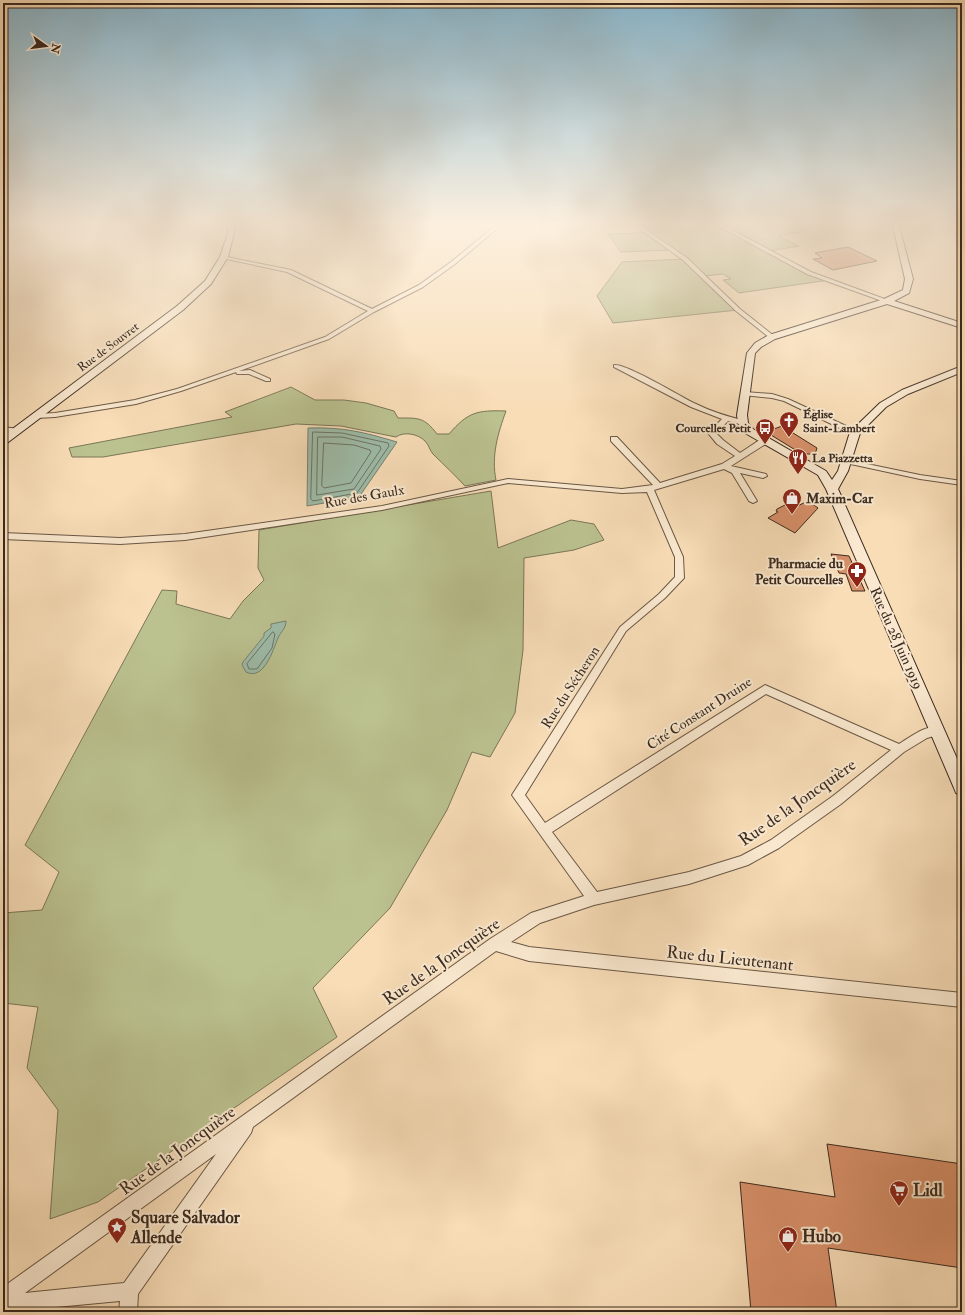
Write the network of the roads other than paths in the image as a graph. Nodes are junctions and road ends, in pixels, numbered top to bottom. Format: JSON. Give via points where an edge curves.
{"nodes":[{"id":1,"x":207,"y":283,"type":"edge"},
{"id":2,"x":315,"y":283,"type":"edge"},
{"id":3,"x":425,"y":283,"type":"edge"},
{"id":4,"x":710,"y":283,"type":"edge"},
{"id":5,"x":838,"y":283,"type":"edge"},
{"id":6,"x":908,"y":283,"type":"edge"},
{"id":7,"x":887,"y":301,"type":"junction"},
{"id":8,"x":372,"y":311,"type":"junction"},
{"id":9,"x":962,"y":326,"type":"edge"},
{"id":10,"x":772,"y":336,"type":"junction"},
{"id":11,"x":616,"y":366,"type":"dead end"},
{"id":12,"x":962,"y":369,"type":"edge"},
{"id":13,"x":226,"y":374,"type":"junction"},
{"id":14,"x":268,"y":380,"type":"dead end"},
{"id":15,"x":745,"y":394,"type":"junction"},
{"id":16,"x":36,"y":416,"type":"junction"},
{"id":17,"x":726,"y":419,"type":"junction"},
{"id":18,"x":743,"y":423,"type":"junction"},
{"id":19,"x":3,"y":429,"type":"edge"},
{"id":20,"x":16,"y":431,"type":"junction"},
{"id":21,"x":855,"y":432,"type":"junction"},
{"id":22,"x":614,"y":439,"type":"dead end"},
{"id":23,"x":764,"y":440,"type":"junction"},
{"id":24,"x":3,"y":441,"type":"edge"},
{"id":25,"x":739,"y":456,"type":"junction"},
{"id":26,"x":846,"y":461,"type":"junction"},
{"id":27,"x":728,"y":467,"type":"junction"},
{"id":28,"x":763,"y":476,"type":"dead end"},
{"id":29,"x":962,"y":483,"type":"edge"},
{"id":30,"x":654,"y":487,"type":"junction"},
{"id":31,"x":832,"y":489,"type":"junction"},
{"id":32,"x":753,"y":501,"type":"dead end"},
{"id":33,"x":3,"y":536,"type":"edge"},
{"id":34,"x":936,"y":731,"type":"junction"},
{"id":35,"x":900,"y":749,"type":"junction"},
{"id":36,"x":962,"y":788,"type":"edge"},
{"id":37,"x":544,"y":830,"type":"junction"},
{"id":38,"x":594,"y":899,"type":"junction"},
{"id":39,"x":495,"y":944,"type":"junction"},
{"id":40,"x":962,"y":1000,"type":"edge"},
{"id":41,"x":249,"y":1120,"type":"junction"},
{"id":42,"x":129,"y":1291,"type":"junction"},
{"id":43,"x":3,"y":1298,"type":"edge"},
{"id":44,"x":3,"y":1304,"type":"edge"},
{"id":45,"x":128,"y":1312,"type":"edge"}],
"edges":[{"from":1,"to":16,"type":"main road","name":"Rue de Souvret","via":[[180,308]]},
{"from":2,"to":8,"type":"street"},
{"from":3,"to":8,"type":"street"},
{"from":4,"to":10,"type":"street","via":[[738,310]]},
{"from":5,"to":7,"type":"street"},
{"from":6,"to":7,"type":"main road","via":[[906,290]]},
{"from":7,"to":9,"type":"main road"},
{"from":7,"to":10,"type":"main road"},
{"from":8,"to":13,"type":"street","via":[[327,338]]},
{"from":10,"to":15,"type":"main road","via":[[758,344],[751,353]]},
{"from":11,"to":17,"type":"street","via":[[646,379],[688,404]]},
{"from":12,"to":21,"type":"main road","via":[[893,398]]},
{"from":13,"to":14,"type":"street","via":[[250,372]]},
{"from":13,"to":16,"type":"street","via":[[136,402],[55,416]]},
{"from":15,"to":18,"type":"main road"},
{"from":15,"to":21,"type":"street","via":[[786,400]]},
{"from":16,"to":20,"type":"main road","name":"Rue de Souvret"},
{"from":17,"to":18,"type":"street"},
{"from":17,"to":25,"type":"street","via":[[712,433]]},
{"from":18,"to":23,"type":"main road","name":"Rue du 28 Juin 1919"},
{"from":19,"to":20,"type":"street"},
{"from":20,"to":24,"type":"main road","name":"Rue de Souvret"},
{"from":21,"to":26,"type":"main road"},
{"from":22,"to":30,"type":"street"},
{"from":23,"to":25,"type":"street","name":"Rue des Gaulx"},
{"from":23,"to":31,"type":"main road","name":"Rue du 28 Juin 1919","via":[[822,473]]},
{"from":25,"to":27,"type":"street","name":"Rue des Gaulx"},
{"from":26,"to":29,"type":"street"},
{"from":26,"to":31,"type":"main road"},
{"from":27,"to":28,"type":"street","name":"Rue des Gaulx"},
{"from":27,"to":30,"type":"street","name":"Rue des Gaulx"},
{"from":27,"to":32,"type":"street","via":[[735,471]]},
{"from":30,"to":33,"type":"street","name":"Rue des Gaulx","via":[[622,492],[508,481],[382,508],[185,537],[120,541]]},
{"from":30,"to":37,"type":"street","name":"Rue du Sécheron","via":[[679,557],[679,578],[624,629],[518,795]]},
{"from":31,"to":34,"type":"main road","name":"Rue du 28 Juin 1919"},
{"from":34,"to":35,"type":"street","name":"Rue de la Joncquière","via":[[924,734]]},
{"from":34,"to":36,"type":"main road","name":"Rue du 28 Juin 1919"},
{"from":35,"to":37,"type":"street","name":"Cité Constant Druine","via":[[765,689]]},
{"from":35,"to":38,"type":"street","name":"Rue de la Joncquière","via":[[775,844],[744,861],[689,878]]},
{"from":37,"to":38,"type":"street","name":"Rue du Sécheron"},
{"from":38,"to":39,"type":"street","name":"Rue de la Joncquière","via":[[536,918]]},
{"from":39,"to":40,"type":"street","name":"Rue du Lieutenant","via":[[544,956]]},
{"from":39,"to":41,"type":"street","name":"Rue de la Joncquière"},
{"from":41,"to":42,"type":"street"},
{"from":41,"to":43,"type":"street","name":"Rue de la Joncquière"},
{"from":42,"to":44,"type":"street"},
{"from":42,"to":45,"type":"street"}]}
